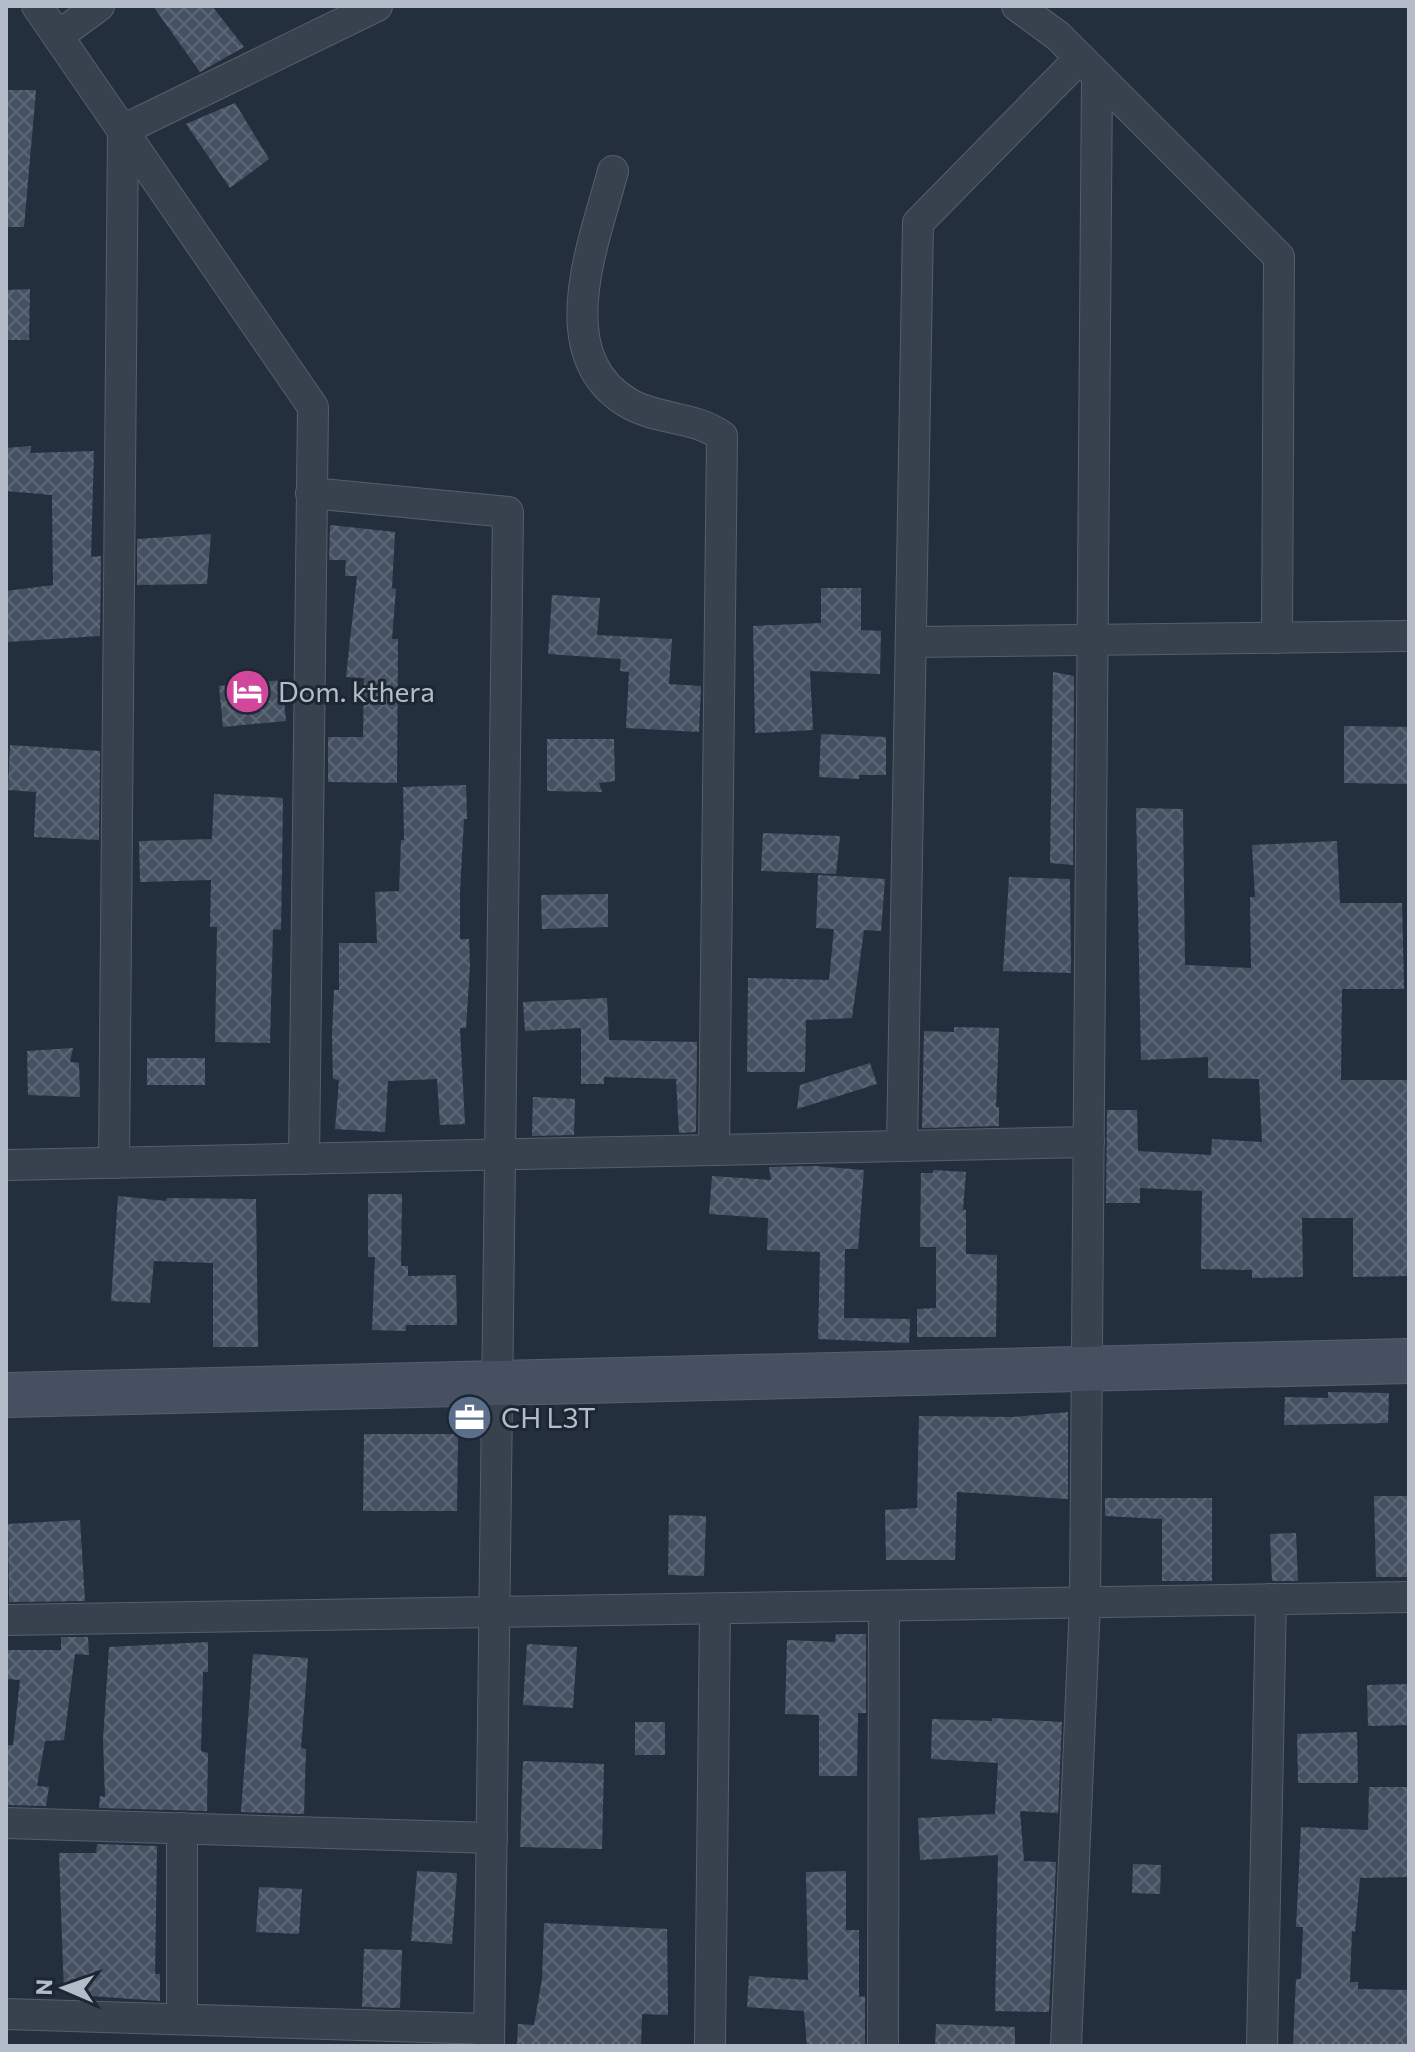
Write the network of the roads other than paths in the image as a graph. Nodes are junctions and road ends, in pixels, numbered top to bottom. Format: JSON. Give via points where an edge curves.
{"nodes":[{"id":1,"x":37,"y":6,"type":"edge"},
{"id":2,"x":99,"y":6,"type":"edge"},
{"id":3,"x":377,"y":6,"type":"edge"},
{"id":4,"x":1017,"y":6,"type":"edge"},
{"id":5,"x":58,"y":36,"type":"junction"},
{"id":6,"x":1088,"y":67,"type":"junction"},
{"id":7,"x":123,"y":130,"type":"junction"},
{"id":8,"x":613,"y":171,"type":"dead end"},
{"id":9,"x":311,"y":493,"type":"junction"},
{"id":10,"x":1409,"y":636,"type":"edge"},
{"id":11,"x":1277,"y":638,"type":"junction"},
{"id":12,"x":1093,"y":640,"type":"junction"},
{"id":13,"x":911,"y":642,"type":"junction"},
{"id":14,"x":1089,"y":1142,"type":"junction"},
{"id":15,"x":902,"y":1146,"type":"junction"},
{"id":16,"x":714,"y":1150,"type":"junction"},
{"id":17,"x":500,"y":1154,"type":"junction"},
{"id":18,"x":304,"y":1159,"type":"junction"},
{"id":19,"x":114,"y":1163,"type":"junction"},
{"id":20,"x":6,"y":1165,"type":"edge"},
{"id":21,"x":1409,"y":1361,"type":"edge"},
{"id":22,"x":1087,"y":1368,"type":"junction"},
{"id":23,"x":497,"y":1383,"type":"junction"},
{"id":24,"x":6,"y":1395,"type":"edge"},
{"id":25,"x":1409,"y":1597,"type":"edge"},
{"id":26,"x":1271,"y":1599,"type":"junction"},
{"id":27,"x":1085,"y":1603,"type":"junction"},
{"id":28,"x":884,"y":1606,"type":"junction"},
{"id":29,"x":715,"y":1609,"type":"junction"},
{"id":30,"x":495,"y":1612,"type":"junction"},
{"id":31,"x":6,"y":1620,"type":"edge"},
{"id":32,"x":6,"y":1823,"type":"edge"},
{"id":33,"x":182,"y":1828,"type":"junction"},
{"id":34,"x":492,"y":1838,"type":"junction"},
{"id":35,"x":6,"y":2014,"type":"edge"},
{"id":36,"x":182,"y":2019,"type":"junction"},
{"id":37,"x":291,"y":2034,"type":"edge"},
{"id":38,"x":489,"y":2038,"type":"edge"},
{"id":39,"x":710,"y":2046,"type":"edge"},
{"id":40,"x":883,"y":2046,"type":"edge"},
{"id":41,"x":1066,"y":2046,"type":"edge"},
{"id":42,"x":1262,"y":2046,"type":"edge"}],
"edges":[{"from":1,"to":5,"type":"street"},
{"from":2,"to":5,"type":"street"},
{"from":3,"to":7,"type":"street"},
{"from":4,"to":6,"type":"street"},
{"from":5,"to":7,"type":"street"},
{"from":6,"to":11,"type":"street","via":[[1279,257]]},
{"from":6,"to":12,"type":"street"},
{"from":6,"to":13,"type":"street","via":[[918,223]]},
{"from":7,"to":9,"type":"street","via":[[313,407]]},
{"from":7,"to":19,"type":"street"},
{"from":8,"to":16,"type":"street","via":[[582,291],[581,327],[590,357],[609,389],[632,405],[707,425],[722,436]]},
{"from":9,"to":17,"type":"street","via":[[508,512]]},
{"from":9,"to":18,"type":"street"},
{"from":10,"to":11,"type":"street"},
{"from":11,"to":12,"type":"street"},
{"from":12,"to":13,"type":"street"},
{"from":12,"to":14,"type":"street"},
{"from":13,"to":15,"type":"street"},
{"from":14,"to":15,"type":"street"},
{"from":14,"to":22,"type":"street"},
{"from":15,"to":16,"type":"street"},
{"from":16,"to":17,"type":"street"},
{"from":17,"to":18,"type":"street"},
{"from":17,"to":23,"type":"street"},
{"from":18,"to":19,"type":"street"},
{"from":19,"to":20,"type":"street"},
{"from":21,"to":22,"type":"street"},
{"from":22,"to":23,"type":"street"},
{"from":22,"to":27,"type":"street"},
{"from":23,"to":24,"type":"street"},
{"from":23,"to":30,"type":"street"},
{"from":25,"to":26,"type":"street"},
{"from":26,"to":27,"type":"street"},
{"from":26,"to":42,"type":"street"},
{"from":27,"to":28,"type":"street"},
{"from":27,"to":41,"type":"street"},
{"from":28,"to":29,"type":"street"},
{"from":28,"to":40,"type":"street"},
{"from":29,"to":30,"type":"street"},
{"from":29,"to":39,"type":"street"},
{"from":30,"to":31,"type":"street"},
{"from":30,"to":34,"type":"street"},
{"from":32,"to":33,"type":"street"},
{"from":33,"to":34,"type":"street"},
{"from":33,"to":36,"type":"street"},
{"from":34,"to":38,"type":"street"},
{"from":35,"to":36,"type":"street"},
{"from":36,"to":37,"type":"street"},
{"from":37,"to":38,"type":"street"}]}
